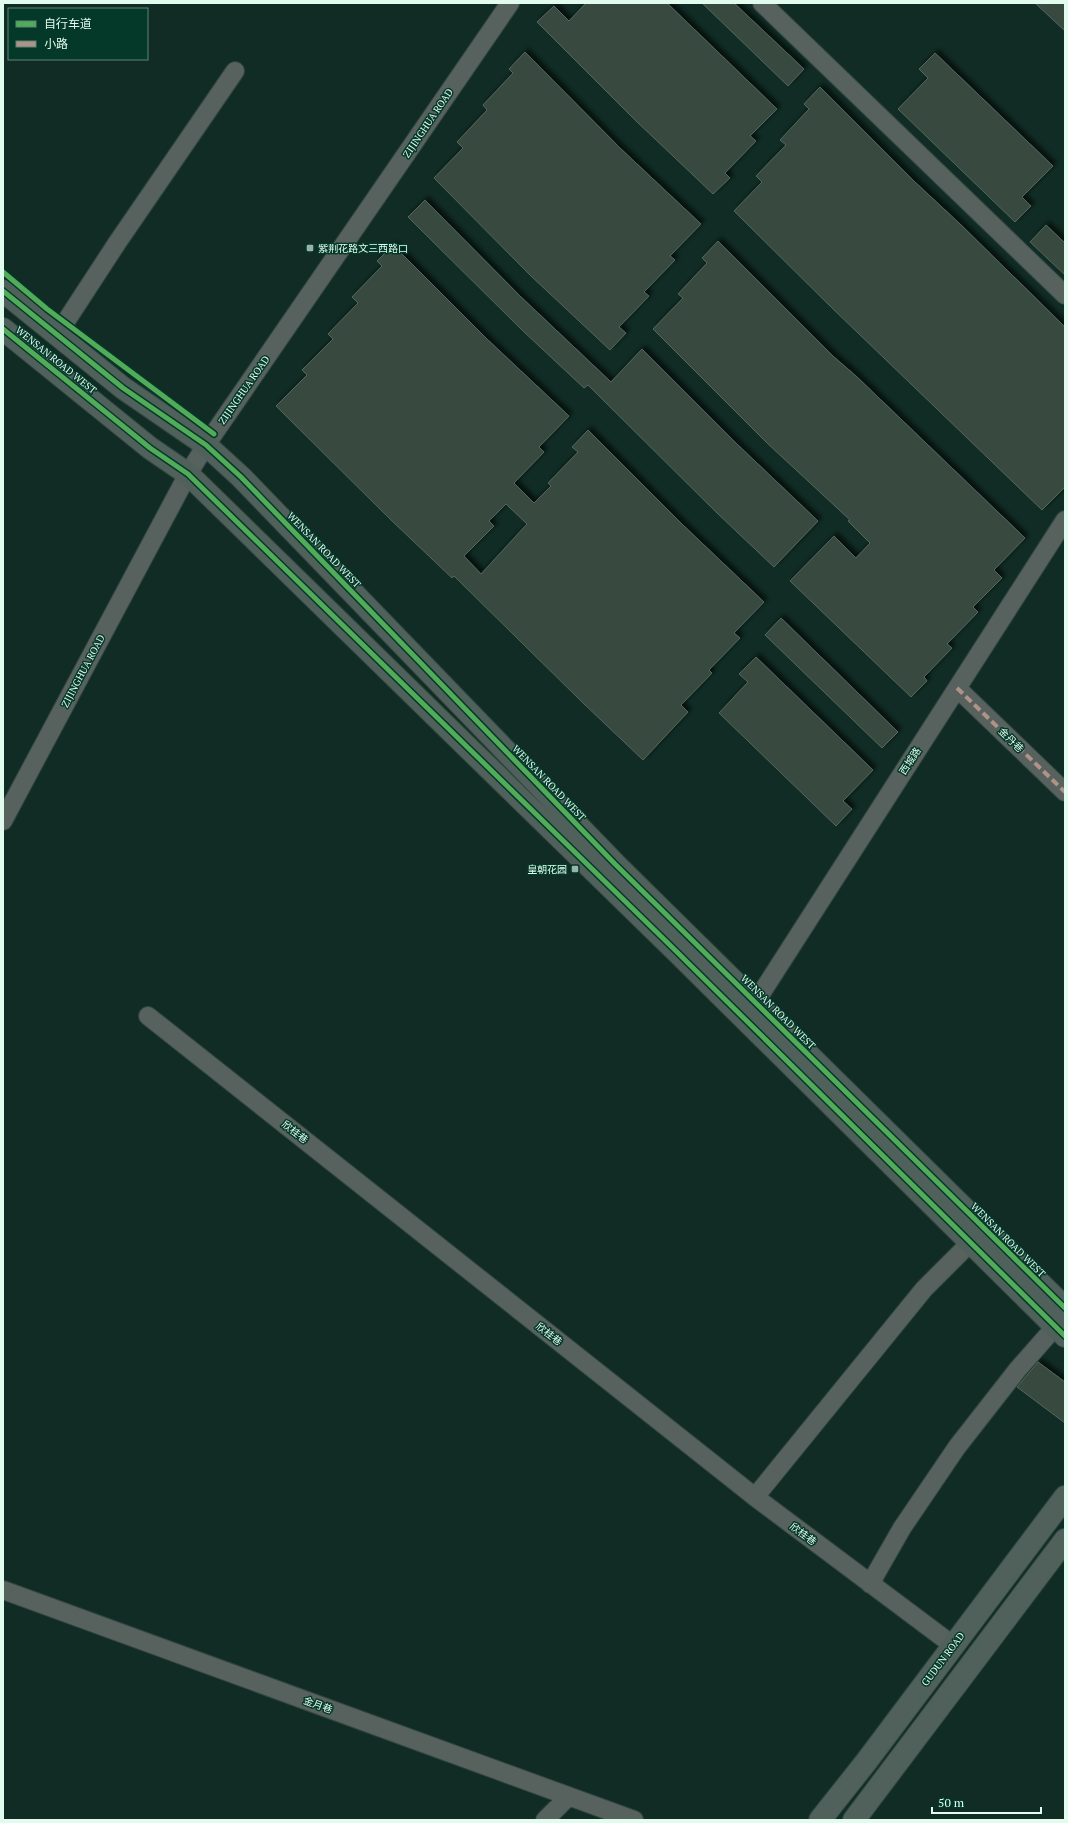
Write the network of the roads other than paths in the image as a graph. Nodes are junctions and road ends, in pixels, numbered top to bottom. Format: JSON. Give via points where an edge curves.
{"nodes":[{"id":1,"x":510,"y":3,"type":"edge"},
{"id":2,"x":762,"y":3,"type":"edge"},
{"id":3,"x":234,"y":71,"type":"dead end"},
{"id":4,"x":3,"y":291,"type":"edge"},
{"id":5,"x":1065,"y":295,"type":"edge"},
{"id":6,"x":3,"y":329,"type":"edge"},
{"id":7,"x":58,"y":335,"type":"junction"},
{"id":8,"x":206,"y":445,"type":"junction"},
{"id":9,"x":188,"y":474,"type":"junction"},
{"id":10,"x":1065,"y":520,"type":"edge"},
{"id":11,"x":957,"y":688,"type":"junction"},
{"id":12,"x":1065,"y":792,"type":"edge"},
{"id":13,"x":3,"y":821,"type":"edge"},
{"id":14,"x":755,"y":1003,"type":"junction"},
{"id":15,"x":148,"y":1016,"type":"dead end"},
{"id":16,"x":970,"y":1243,"type":"junction"},
{"id":17,"x":1062,"y":1324,"type":"edge"},
{"id":18,"x":755,"y":1497,"type":"junction"},
{"id":19,"x":1065,"y":1497,"type":"edge"},
{"id":20,"x":1065,"y":1540,"type":"edge"},
{"id":21,"x":870,"y":1584,"type":"junction"},
{"id":22,"x":3,"y":1590,"type":"edge"},
{"id":23,"x":954,"y":1646,"type":"junction"},
{"id":24,"x":568,"y":1797,"type":"junction"},
{"id":25,"x":545,"y":1820,"type":"edge"},
{"id":26,"x":634,"y":1820,"type":"edge"},
{"id":27,"x":820,"y":1820,"type":"edge"},
{"id":28,"x":854,"y":1820,"type":"edge"}],
"edges":[{"from":1,"to":8,"type":"street","name":"ZIJINGHUA ROAD"},
{"from":2,"to":5,"type":"street"},
{"from":3,"to":7,"type":"street"},
{"from":4,"to":7,"type":"main road","name":"WENSAN ROAD WEST"},
{"from":6,"to":9,"type":"main road","name":"WENSAN ROAD WEST","via":[[150,448]]},
{"from":7,"to":8,"type":"main road","name":"WENSAN ROAD WEST","via":[[123,388]]},
{"from":8,"to":9,"type":"street","name":"ZIJINGHUA ROAD"},
{"from":8,"to":14,"type":"main road","name":"WENSAN ROAD WEST","via":[[241,476],[616,864]]},
{"from":9,"to":13,"type":"street","name":"ZIJINGHUA ROAD"},
{"from":9,"to":16,"type":"main road","name":"WENSAN ROAD WEST"},
{"from":10,"to":11,"type":"street","name":"西城路"},
{"from":11,"to":12,"type":"street","name":"金丹巷"},
{"from":11,"to":14,"type":"street","name":"西城路"},
{"from":14,"to":17,"type":"main road","name":"WENSAN ROAD WEST"},
{"from":15,"to":18,"type":"street","name":"欣桂巷"},
{"from":16,"to":17,"type":"main road","name":"WENSAN ROAD WEST"},
{"from":16,"to":18,"type":"street","via":[[924,1289]]},
{"from":17,"to":21,"type":"street","via":[[1018,1369],[957,1447],[902,1528]]},
{"from":18,"to":21,"type":"street","name":"欣桂巷"},
{"from":19,"to":23,"type":"main road","name":"GUDUN ROAD"},
{"from":20,"to":28,"type":"main road"},
{"from":21,"to":23,"type":"street","name":"欣桂巷"},
{"from":22,"to":24,"type":"street","name":"金月巷"},
{"from":23,"to":27,"type":"main road","name":"GUDUN ROAD"},
{"from":24,"to":25,"type":"street"},
{"from":24,"to":26,"type":"street","name":"金月巷"}]}
